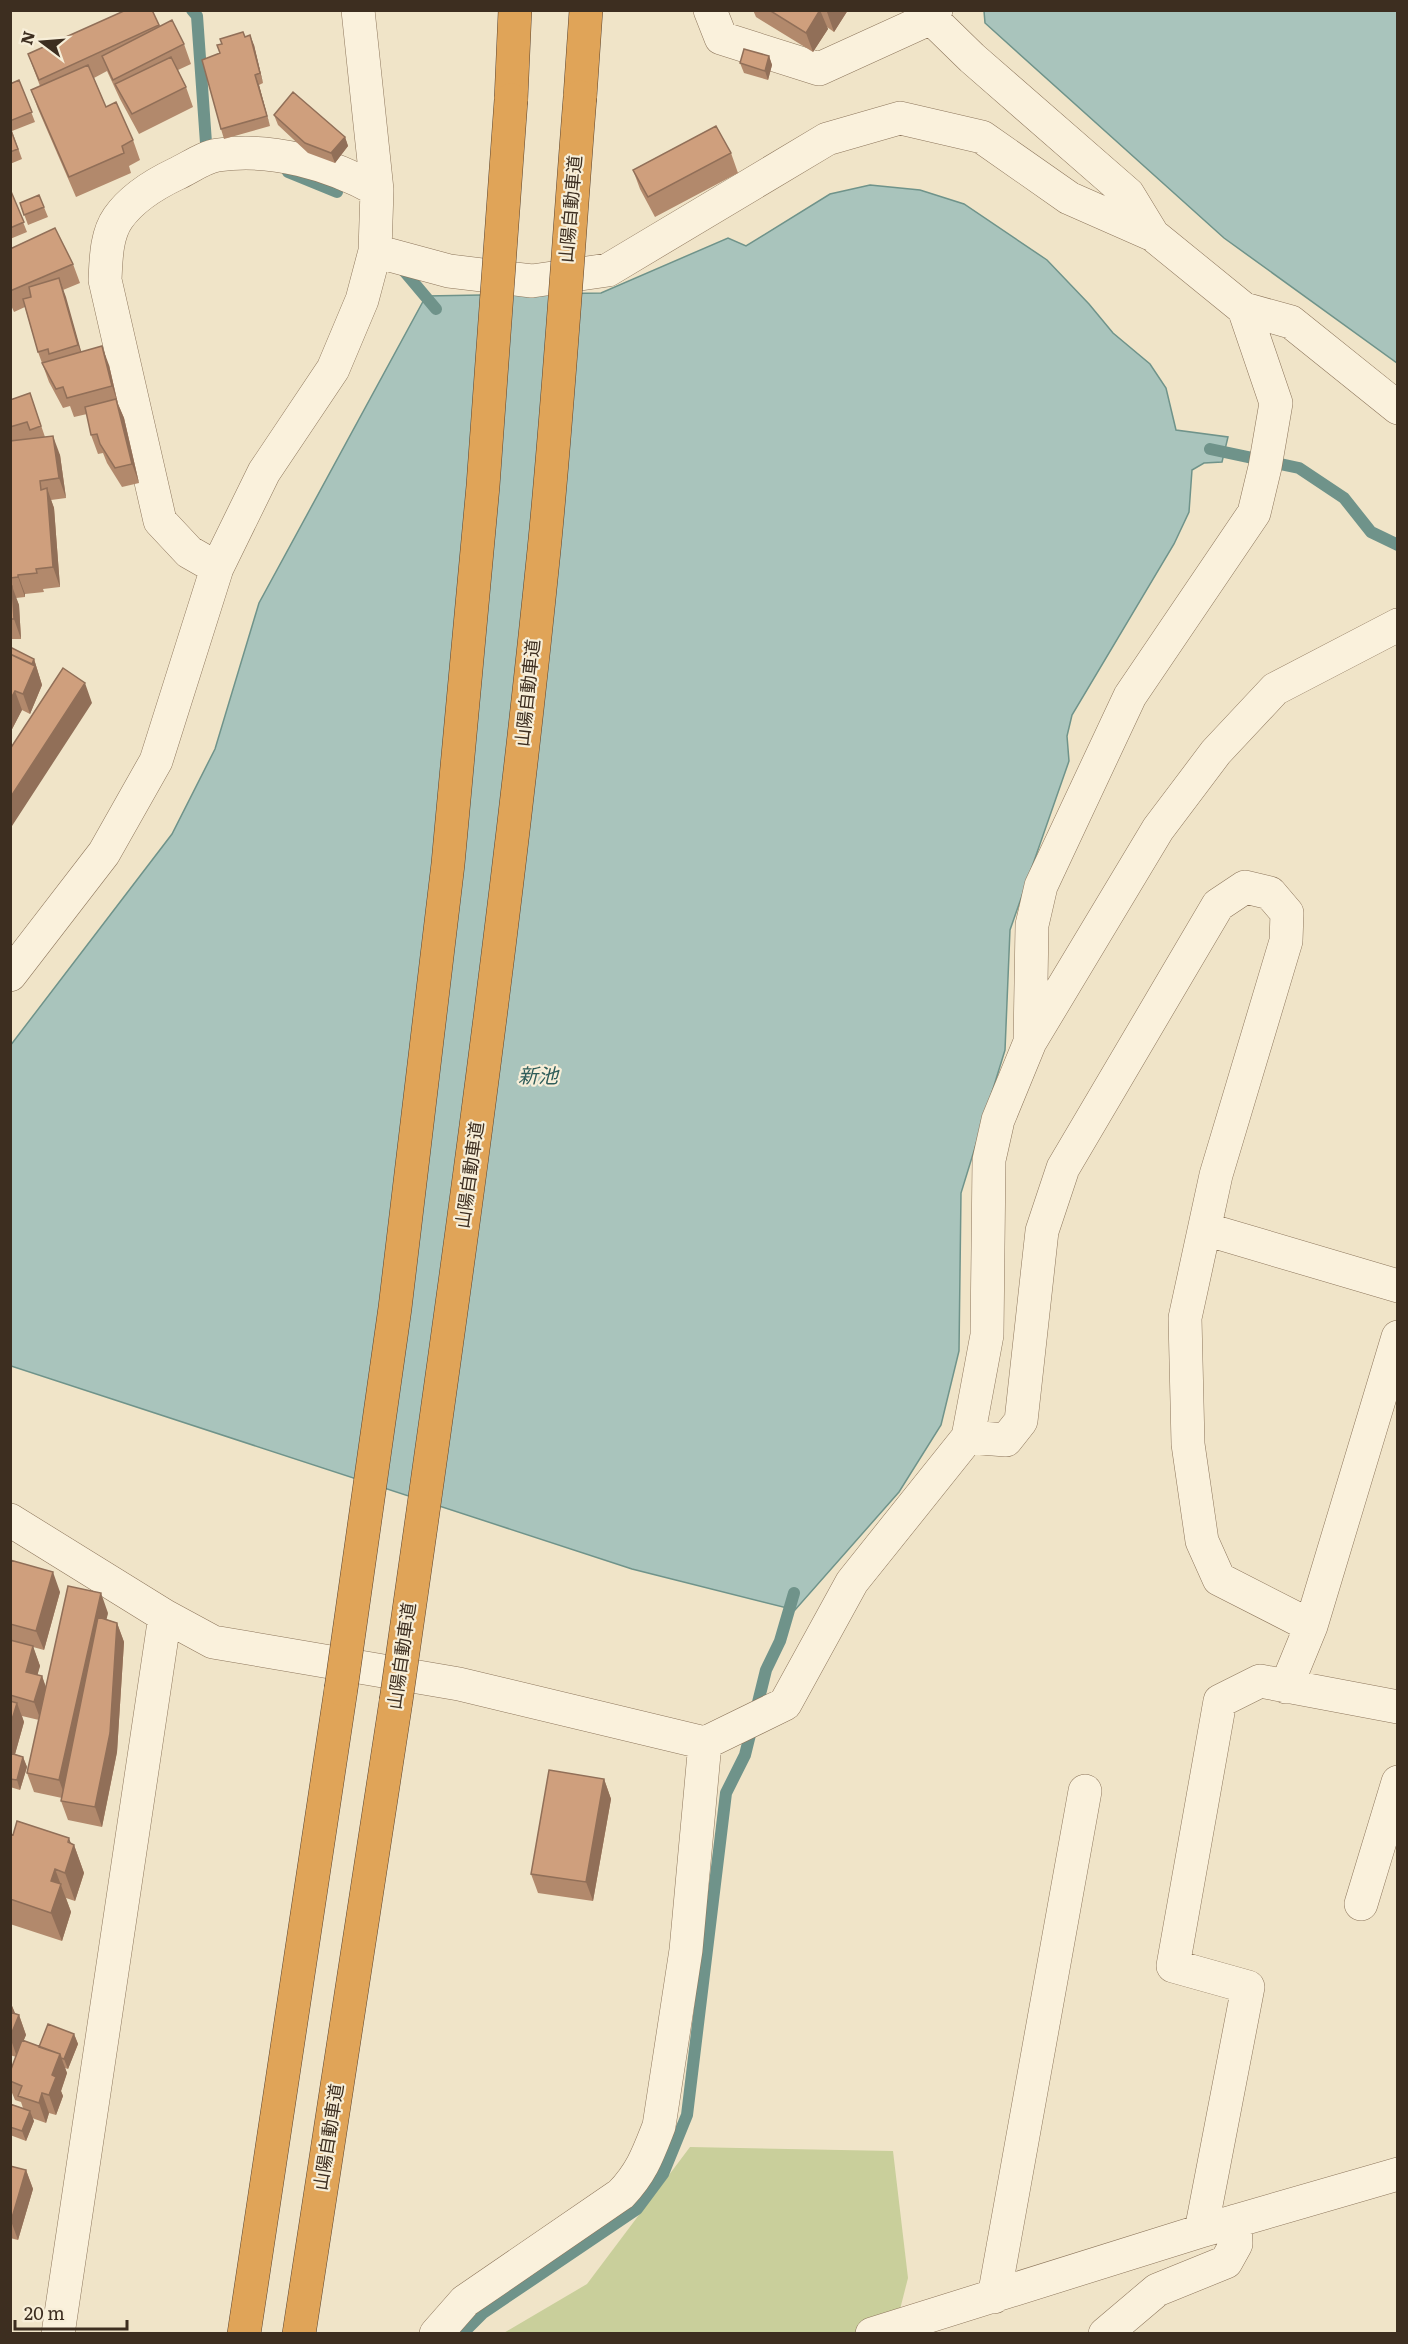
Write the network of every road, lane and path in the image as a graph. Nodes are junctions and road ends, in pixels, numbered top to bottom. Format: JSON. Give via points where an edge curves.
{"nodes":[{"id":1,"x":357,"y":10,"type":"edge"},
{"id":2,"x":514,"y":10,"type":"edge"},
{"id":3,"x":586,"y":10,"type":"edge"},
{"id":4,"x":710,"y":10,"type":"edge"},
{"id":5,"x":933,"y":14,"type":"edge"},
{"id":6,"x":377,"y":190,"type":"junction"},
{"id":7,"x":1153,"y":235,"type":"junction"},
{"id":8,"x":375,"y":251,"type":"junction"},
{"id":9,"x":1244,"y":309,"type":"junction"},
{"id":10,"x":1398,"y":408,"type":"edge"},
{"id":11,"x":217,"y":568,"type":"junction"},
{"id":12,"x":1398,"y":625,"type":"edge"},
{"id":13,"x":10,"y":975,"type":"edge"},
{"id":14,"x":1030,"y":1042,"type":"junction"},
{"id":15,"x":1204,"y":1229,"type":"junction"},
{"id":16,"x":1398,"y":1286,"type":"edge"},
{"id":17,"x":1398,"y":1337,"type":"edge"},
{"id":18,"x":968,"y":1437,"type":"junction"},
{"id":19,"x":10,"y":1520,"type":"edge"},
{"id":20,"x":165,"y":1616,"type":"junction"},
{"id":21,"x":1311,"y":1626,"type":"junction"},
{"id":22,"x":1286,"y":1687,"type":"junction"},
{"id":23,"x":1398,"y":1707,"type":"edge"},
{"id":24,"x":705,"y":1743,"type":"junction"},
{"id":25,"x":1398,"y":1782,"type":"edge"},
{"id":26,"x":1085,"y":1791,"type":"dead end"},
{"id":27,"x":1361,"y":1904,"type":"dead end"},
{"id":28,"x":1398,"y":2174,"type":"edge"},
{"id":29,"x":1235,"y":2221,"type":"junction"},
{"id":30,"x":1202,"y":2231,"type":"junction"},
{"id":31,"x":994,"y":2297,"type":"junction"},
{"id":32,"x":58,"y":2334,"type":"edge"},
{"id":33,"x":244,"y":2334,"type":"edge"},
{"id":34,"x":299,"y":2334,"type":"edge"},
{"id":35,"x":436,"y":2334,"type":"edge"},
{"id":36,"x":872,"y":2334,"type":"edge"},
{"id":37,"x":1105,"y":2334,"type":"edge"}],
"edges":[{"from":1,"to":6,"type":"street"},
{"from":2,"to":33,"type":"highway","bridge":true,"via":[[483,486],[448,864],[395,1308]]},
{"from":3,"to":34,"type":"highway","name":"山陽自動車道","bridge":true,"via":[[544,546],[500,951],[396,1701]]},
{"from":4,"to":5,"type":"street","via":[[721,38],[819,69]]},
{"from":5,"to":7,"type":"street","via":[[972,58],[1128,194]]},
{"from":6,"to":8,"type":"street"},
{"from":6,"to":11,"type":"street","via":[[352,176],[275,154],[210,158],[146,191],[117,219],[107,250],[105,280],[160,521],[189,552]]},
{"from":7,"to":8,"type":"street","via":[[1070,198],[982,137],[900,118],[827,139],[608,270],[532,281],[449,271]]},
{"from":7,"to":9,"type":"street"},
{"from":8,"to":11,"type":"street","via":[[362,300],[333,369],[264,472]]},
{"from":9,"to":10,"type":"street","via":[[1291,322]]},
{"from":9,"to":14,"type":"street","via":[[1276,403],[1254,513],[1130,696],[1041,886],[1032,925]]},
{"from":11,"to":13,"type":"street","via":[[156,760],[104,853]]},
{"from":12,"to":14,"type":"street","via":[[1275,689],[1216,752],[1158,830]]},
{"from":14,"to":18,"type":"street","via":[[998,1120],[989,1160],[987,1335]]},
{"from":15,"to":16,"type":"street"},
{"from":15,"to":18,"type":"street","via":[[1216,1175],[1286,941],[1287,914],[1270,893],[1245,887],[1218,905],[1062,1168],[1042,1231],[1021,1421],[1006,1440]]},
{"from":15,"to":21,"type":"street","via":[[1185,1318],[1188,1444],[1202,1541],[1219,1579]]},
{"from":17,"to":21,"type":"street"},
{"from":18,"to":24,"type":"street","via":[[852,1582],[785,1704]]},
{"from":19,"to":20,"type":"street"},
{"from":20,"to":24,"type":"street","via":[[213,1642],[459,1684]]},
{"from":20,"to":32,"type":"street"},
{"from":21,"to":22,"type":"street"},
{"from":22,"to":23,"type":"street"},
{"from":22,"to":30,"type":"street","via":[[1260,1681],[1220,1701],[1173,1966],[1248,1987]]},
{"from":24,"to":35,"type":"street","via":[[686,1950],[659,2126],[649,2154],[637,2177],[621,2194],[465,2301]]},
{"from":25,"to":27,"type":"street"},
{"from":26,"to":31,"type":"street"},
{"from":28,"to":29,"type":"street"},
{"from":29,"to":30,"type":"street"},
{"from":29,"to":37,"type":"street","via":[[1236,2244],[1226,2262],[1157,2290]]},
{"from":30,"to":31,"type":"street"},
{"from":31,"to":36,"type":"street"}]}
